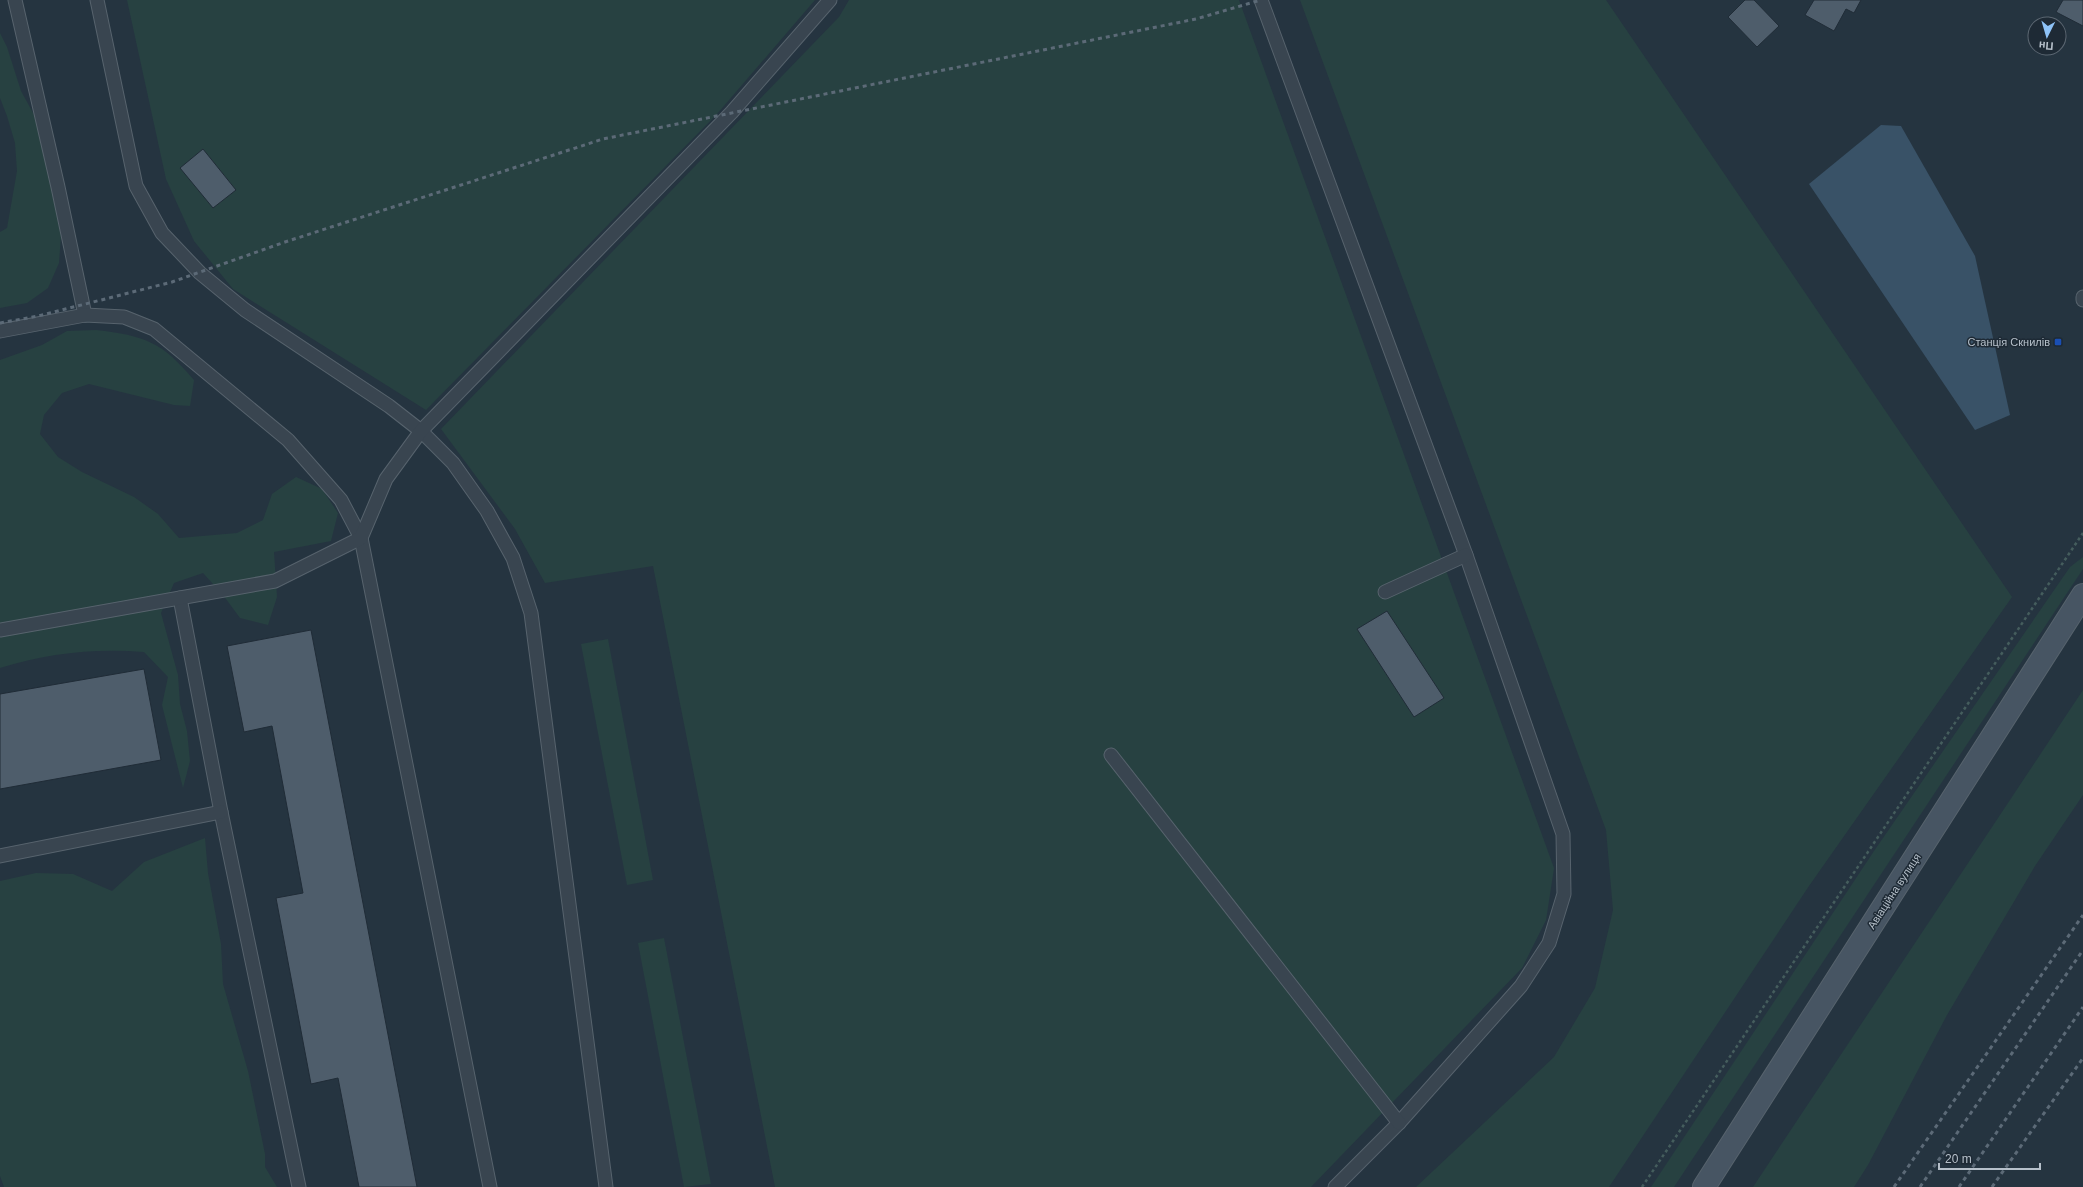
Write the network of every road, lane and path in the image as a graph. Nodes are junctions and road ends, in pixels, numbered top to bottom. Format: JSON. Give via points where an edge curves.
{"nodes":[{"id":1,"x":15,"y":0,"type":"edge"},
{"id":2,"x":97,"y":0,"type":"edge"},
{"id":3,"x":830,"y":0,"type":"edge"},
{"id":4,"x":1261,"y":0,"type":"edge"},
{"id":5,"x":85,"y":315,"type":"junction"},
{"id":6,"x":0,"y":331,"type":"edge"},
{"id":7,"x":421,"y":431,"type":"junction"},
{"id":8,"x":2083,"y":533,"type":"edge"},
{"id":9,"x":361,"y":538,"type":"junction"},
{"id":10,"x":1466,"y":555,"type":"junction"},
{"id":11,"x":1385,"y":592,"type":"dead end"},
{"id":12,"x":2083,"y":595,"type":"edge"},
{"id":13,"x":180,"y":598,"type":"junction"},
{"id":14,"x":0,"y":630,"type":"edge"},
{"id":15,"x":1112,"y":755,"type":"dead end"},
{"id":16,"x":221,"y":812,"type":"junction"},
{"id":17,"x":0,"y":856,"type":"edge"},
{"id":18,"x":1399,"y":1123,"type":"junction"},
{"id":19,"x":299,"y":1187,"type":"edge"},
{"id":20,"x":490,"y":1187,"type":"edge"},
{"id":21,"x":606,"y":1187,"type":"edge"},
{"id":22,"x":1335,"y":1187,"type":"edge"},
{"id":23,"x":1642,"y":1187,"type":"edge"},
{"id":24,"x":1704,"y":1187,"type":"edge"}],
"edges":[{"from":1,"to":5,"type":"lane"},
{"from":2,"to":7,"type":"lane","via":[[136,186],[162,233],[200,274],[245,310],[390,406]]},
{"from":3,"to":7,"type":"lane","via":[[732,112]]},
{"from":4,"to":10,"type":"lane"},
{"from":5,"to":6,"type":"lane"},
{"from":5,"to":9,"type":"lane","via":[[124,317],[154,329],[288,440],[341,500]]},
{"from":7,"to":9,"type":"lane","via":[[386,479]]},
{"from":7,"to":21,"type":"lane","via":[[453,463],[488,512],[513,558],[531,613]]},
{"from":8,"to":23,"type":"path"},
{"from":9,"to":13,"type":"lane","via":[[274,581]]},
{"from":9,"to":20,"type":"lane"},
{"from":10,"to":11,"type":"lane"},
{"from":10,"to":18,"type":"lane","via":[[1563,834],[1564,894],[1549,943],[1520,986]]},
{"from":12,"to":24,"type":"street","name":"Авіаційна вулиця"},
{"from":13,"to":14,"type":"lane"},
{"from":13,"to":16,"type":"lane"},
{"from":15,"to":18,"type":"lane"},
{"from":16,"to":17,"type":"lane"},
{"from":16,"to":19,"type":"lane"},
{"from":18,"to":22,"type":"lane"}]}
